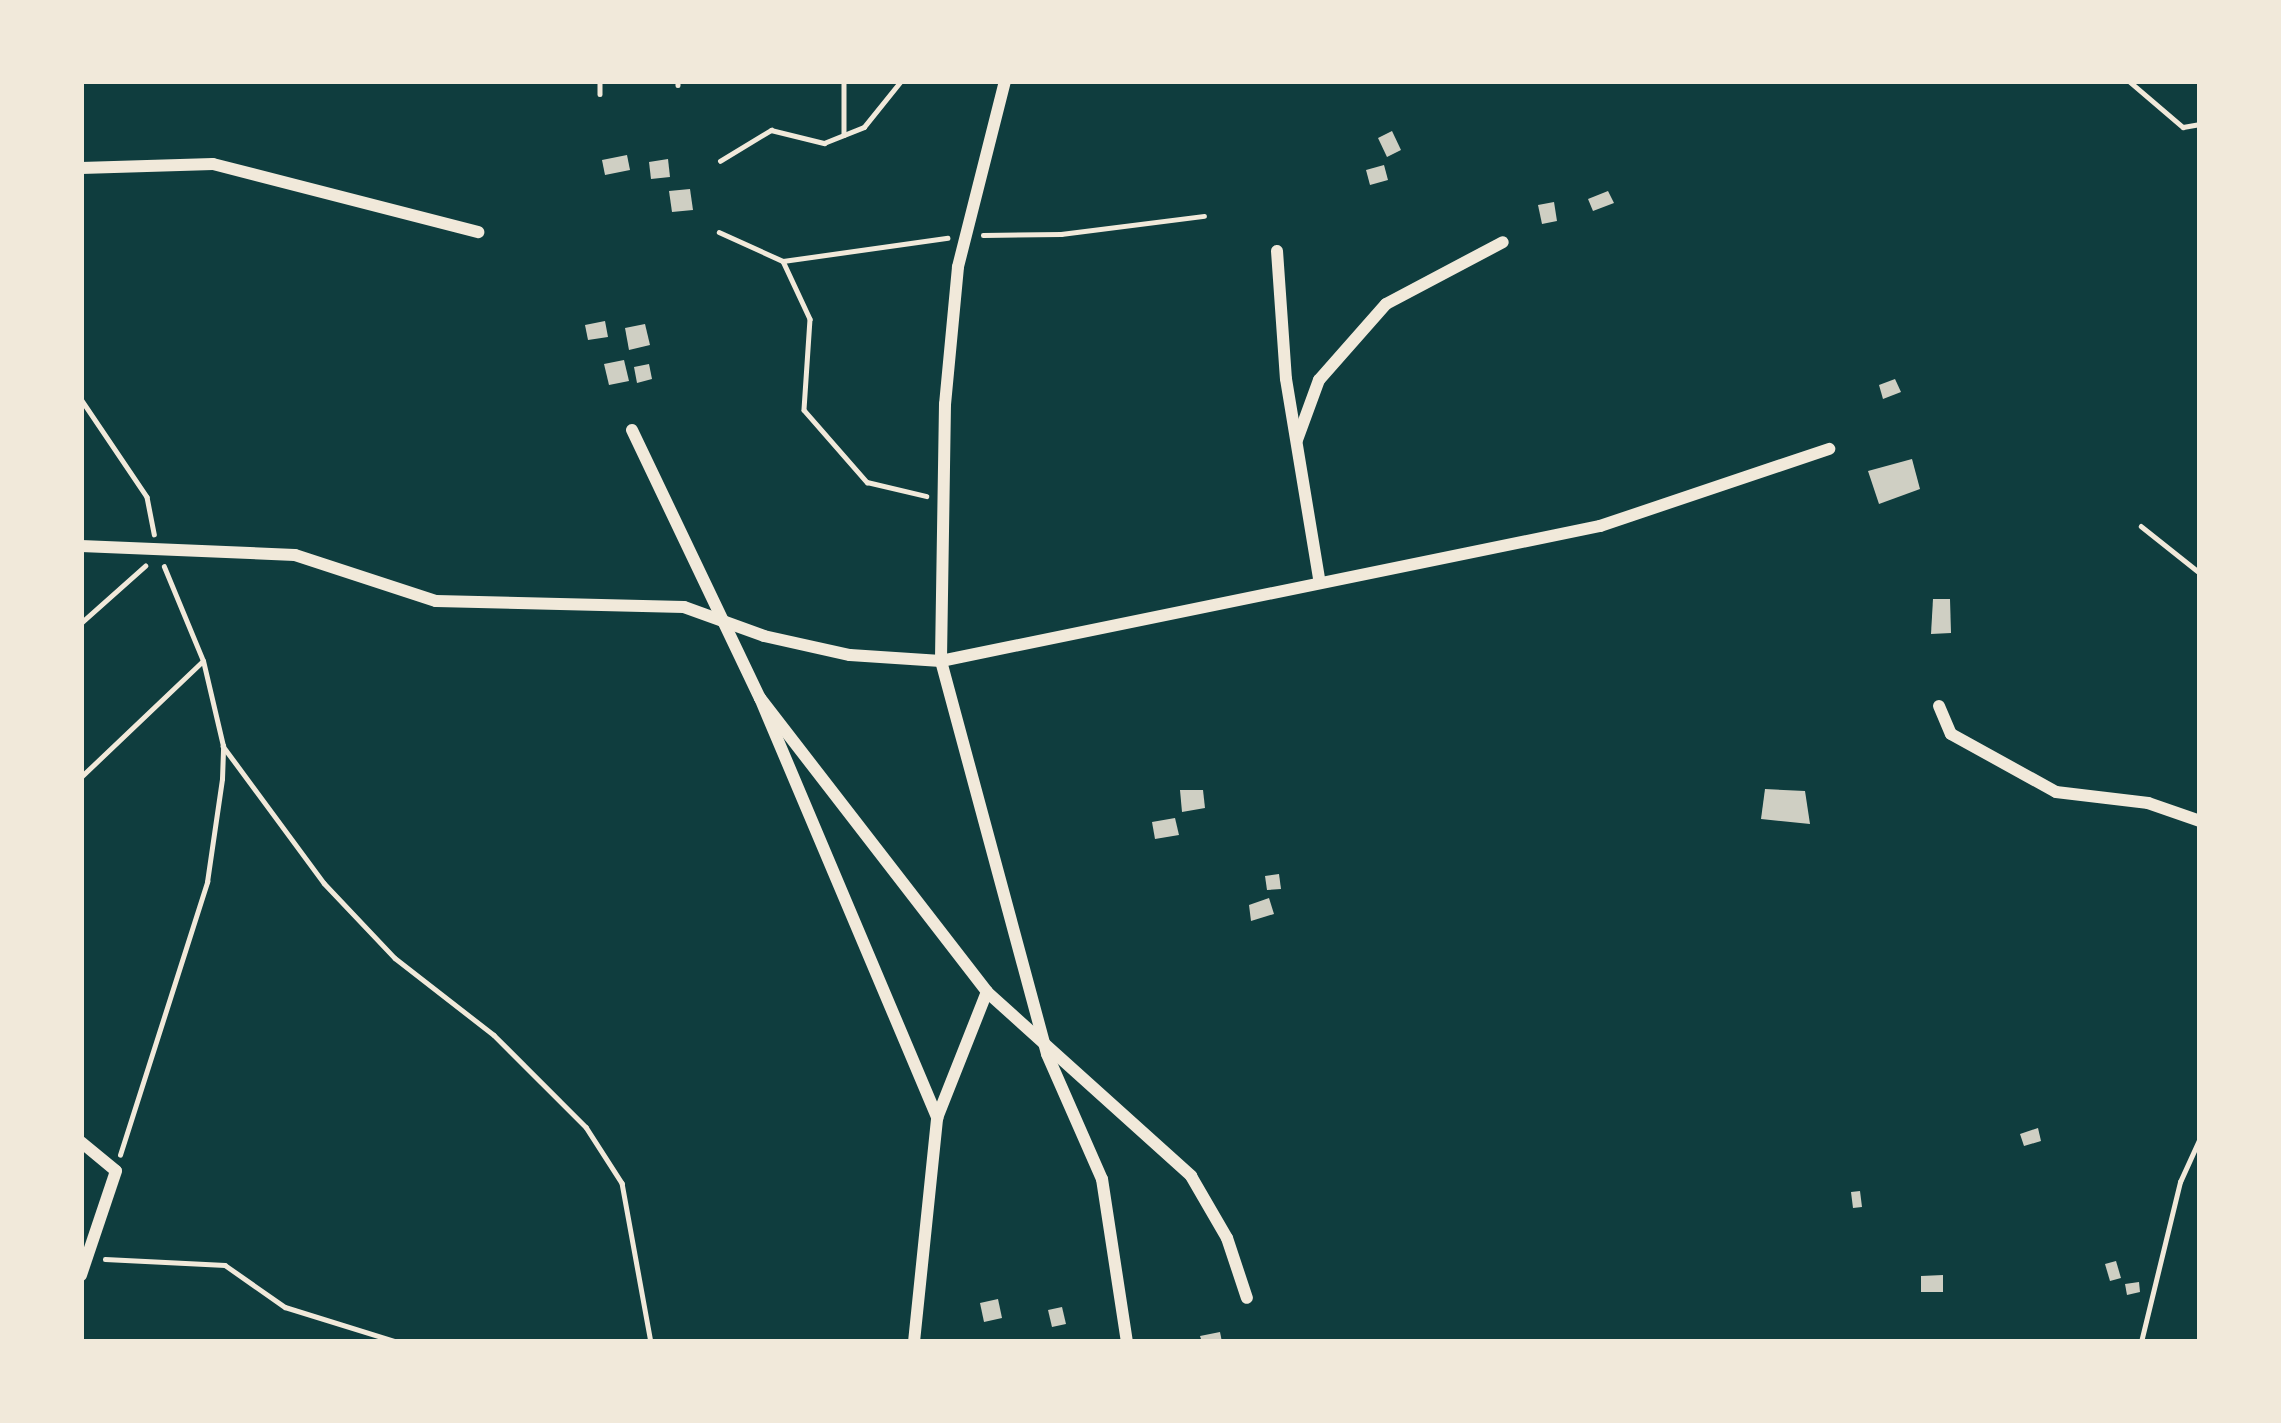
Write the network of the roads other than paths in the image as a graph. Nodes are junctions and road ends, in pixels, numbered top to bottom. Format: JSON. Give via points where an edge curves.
{"nodes":[{"id":1,"x":1005,"y":81,"type":"edge"},
{"id":2,"x":81,"y":168,"type":"edge"},
{"id":3,"x":478,"y":232,"type":"dead end"},
{"id":4,"x":1504,"y":242,"type":"dead end"},
{"id":5,"x":1277,"y":251,"type":"dead end"},
{"id":6,"x":632,"y":430,"type":"dead end"},
{"id":7,"x":1295,"y":445,"type":"junction"},
{"id":8,"x":1828,"y":449,"type":"dead end"},
{"id":9,"x":81,"y":546,"type":"edge"},
{"id":10,"x":1319,"y":578,"type":"junction"},
{"id":11,"x":718,"y":620,"type":"junction"},
{"id":12,"x":941,"y":661,"type":"junction"},
{"id":13,"x":760,"y":698,"type":"junction"},
{"id":14,"x":1939,"y":706,"type":"dead end"},
{"id":15,"x":2200,"y":820,"type":"edge"},
{"id":16,"x":987,"y":992,"type":"junction"},
{"id":17,"x":1047,"y":1054,"type":"junction"},
{"id":18,"x":937,"y":1118,"type":"junction"},
{"id":19,"x":81,"y":1142,"type":"edge"},
{"id":20,"x":81,"y":1275,"type":"edge"},
{"id":21,"x":1247,"y":1298,"type":"dead end"},
{"id":22,"x":914,"y":1342,"type":"edge"},
{"id":23,"x":1126,"y":1342,"type":"edge"}],
"edges":[{"from":1,"to":12,"type":"street","via":[[958,266]]},
{"from":2,"to":3,"type":"street","via":[[213,164]]},
{"from":4,"to":7,"type":"street","via":[[1372,318],[1319,380]]},
{"from":5,"to":7,"type":"street"},
{"from":6,"to":11,"type":"street"},
{"from":7,"to":10,"type":"street"},
{"from":8,"to":10,"type":"street","via":[[1600,526]]},
{"from":9,"to":11,"type":"street","via":[[295,555],[436,601],[614,601],[684,607]]},
{"from":10,"to":12,"type":"street"},
{"from":11,"to":12,"type":"street","via":[[850,655]]},
{"from":11,"to":13,"type":"street"},
{"from":12,"to":17,"type":"street"},
{"from":13,"to":16,"type":"street"},
{"from":13,"to":18,"type":"street"},
{"from":14,"to":15,"type":"street","via":[[1951,734],[2056,792],[2148,803]]},
{"from":16,"to":17,"type":"street"},
{"from":16,"to":18,"type":"street"},
{"from":17,"to":21,"type":"street","via":[[1191,1176],[1227,1238]]},
{"from":17,"to":23,"type":"street","via":[[1102,1179]]},
{"from":18,"to":22,"type":"street"},
{"from":19,"to":20,"type":"street","via":[[116,1171]]}]}
